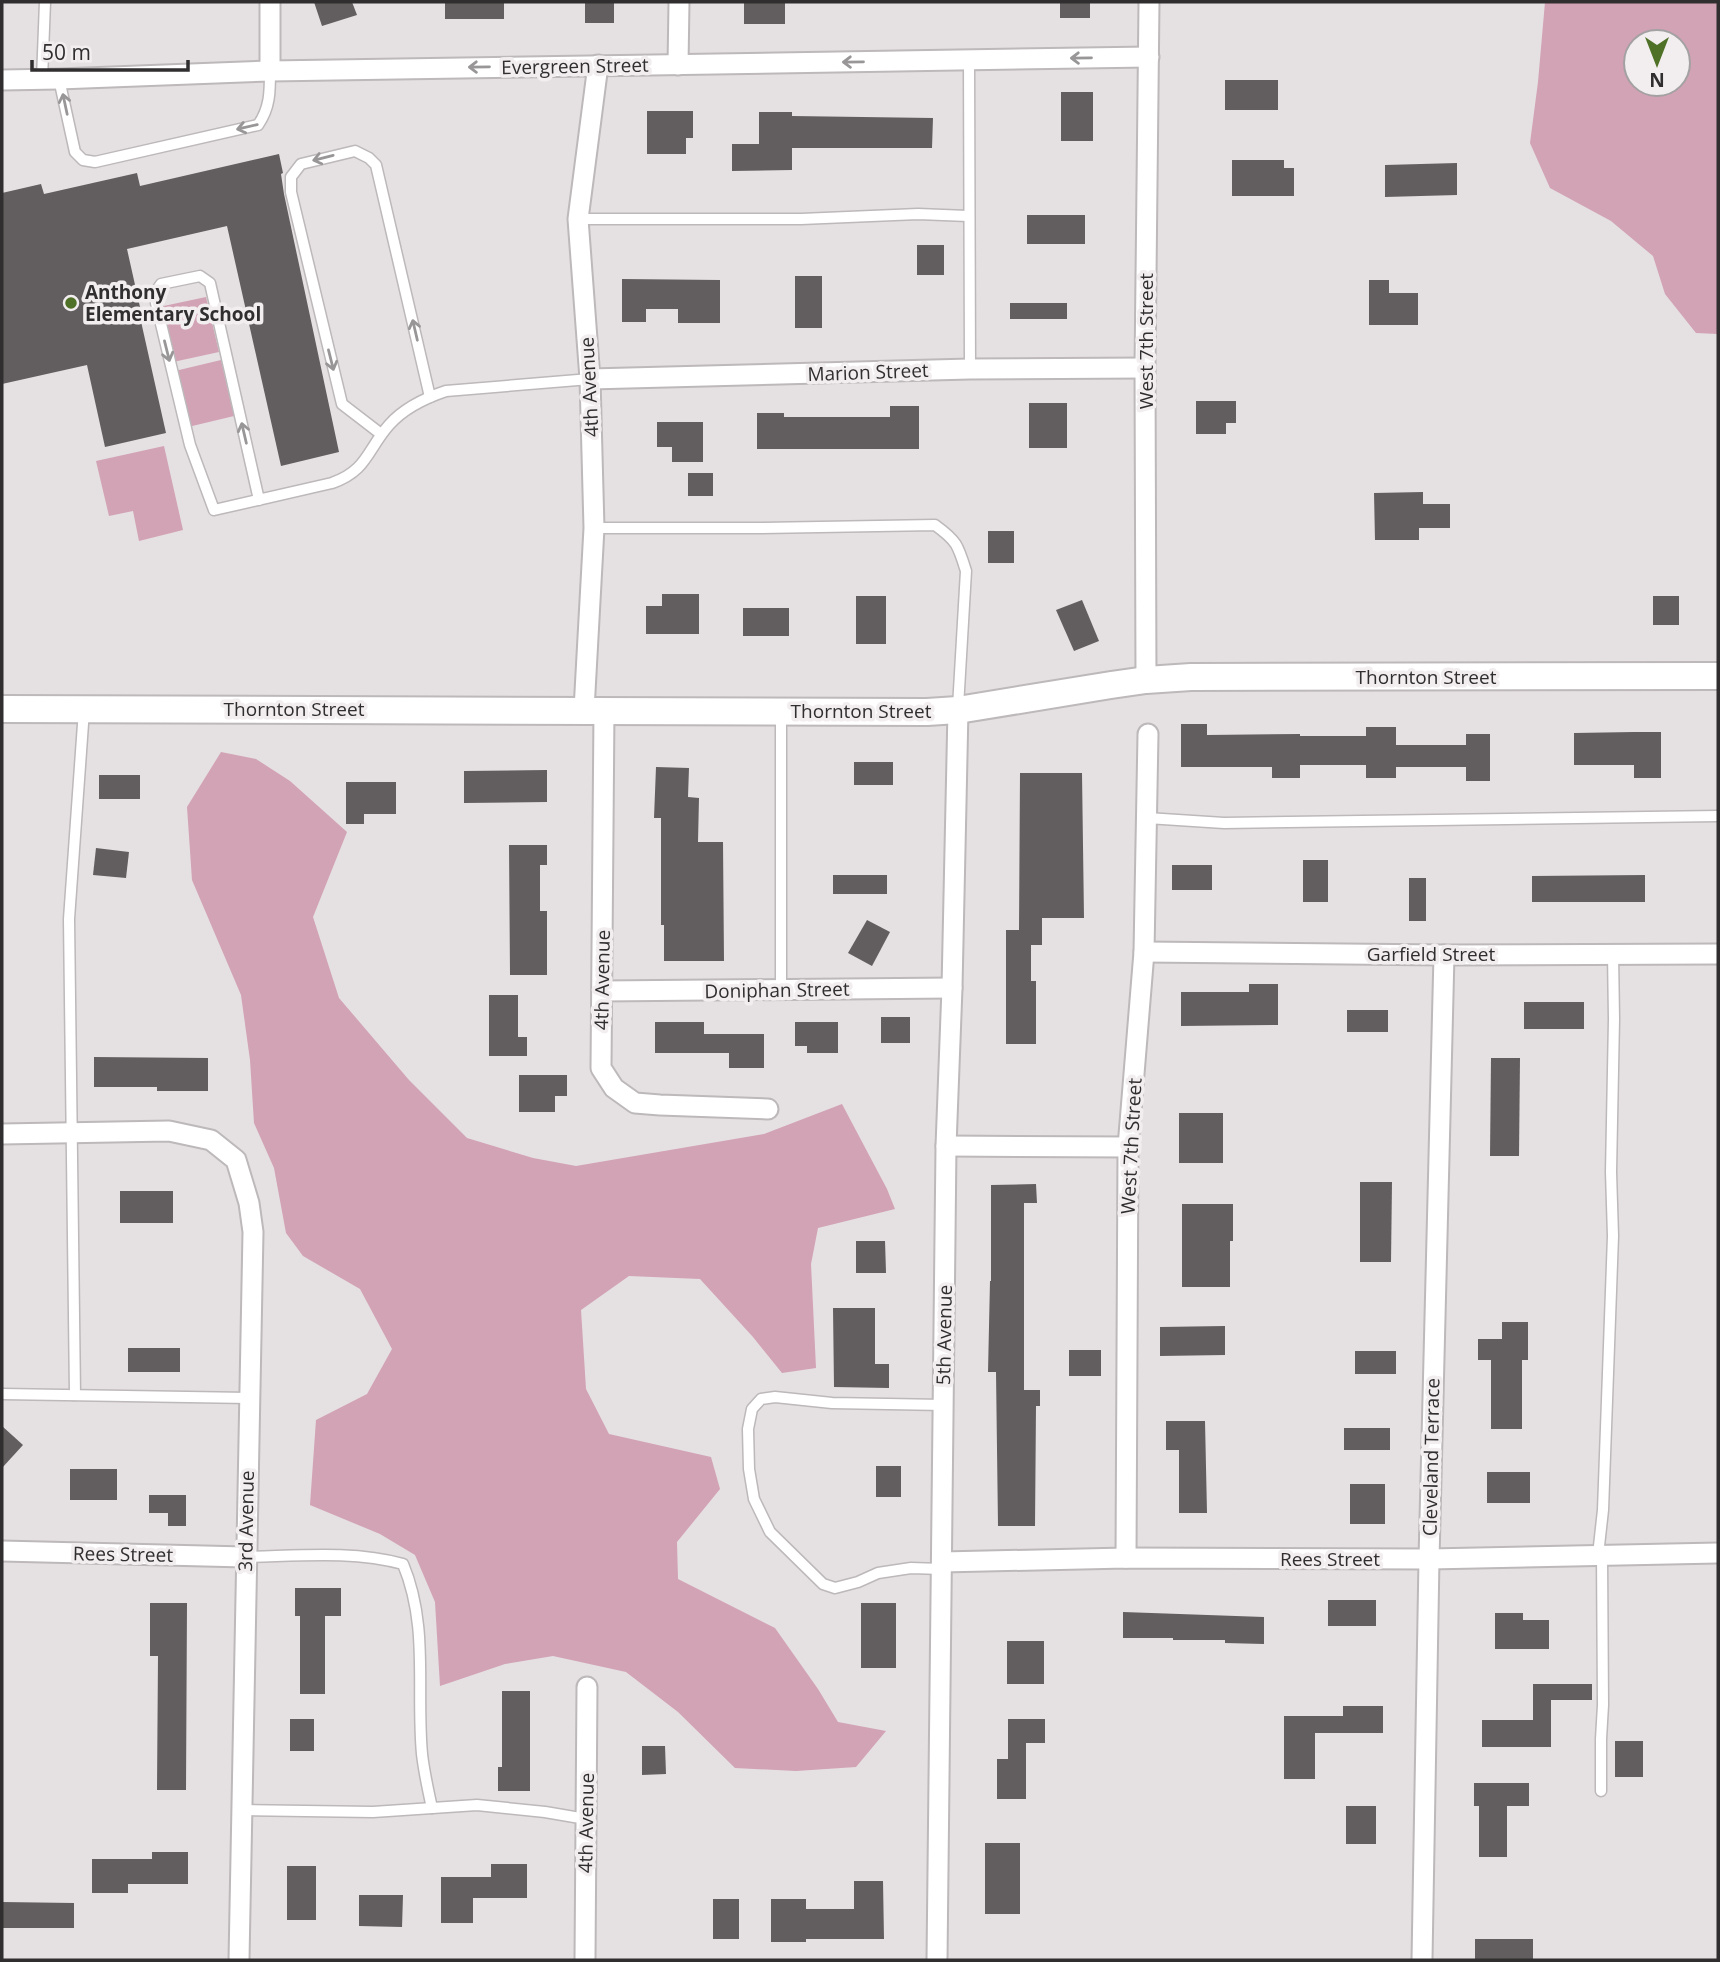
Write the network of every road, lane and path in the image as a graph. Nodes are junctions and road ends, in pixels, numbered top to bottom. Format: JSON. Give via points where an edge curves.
{"nodes":[{"id":1,"x":45,"y":2,"type":"edge"},
{"id":2,"x":270,"y":2,"type":"edge"},
{"id":3,"x":679,"y":2,"type":"edge"},
{"id":4,"x":1149,"y":2,"type":"edge"},
{"id":5,"x":1149,"y":57,"type":"junction"},
{"id":6,"x":969,"y":60,"type":"junction"},
{"id":7,"x":598,"y":65,"type":"junction"},
{"id":8,"x":678,"y":65,"type":"junction"},
{"id":9,"x":270,"y":71,"type":"junction"},
{"id":10,"x":50,"y":79,"type":"junction"},
{"id":11,"x":2,"y":80,"type":"edge"},
{"id":12,"x":968,"y":216,"type":"junction"},
{"id":13,"x":578,"y":219,"type":"junction"},
{"id":14,"x":1145,"y":368,"type":"junction"},
{"id":15,"x":970,"y":369,"type":"junction"},
{"id":16,"x":590,"y":379,"type":"junction"},
{"id":17,"x":430,"y":397,"type":"junction"},
{"id":18,"x":381,"y":434,"type":"junction"},
{"id":19,"x":258,"y":500,"type":"junction"},
{"id":20,"x":594,"y":528,"type":"junction"},
{"id":21,"x":1718,"y":677,"type":"edge"},
{"id":22,"x":1146,"y":680,"type":"junction"},
{"id":23,"x":2,"y":709,"type":"edge"},
{"id":24,"x":84,"y":709,"type":"junction"},
{"id":25,"x":594,"y":710,"type":"junction"},
{"id":26,"x":781,"y":710,"type":"junction"},
{"id":27,"x":958,"y":710,"type":"junction"},
{"id":28,"x":1148,"y":734,"type":"dead end"},
{"id":29,"x":1718,"y":816,"type":"edge"},
{"id":30,"x":1147,"y":818,"type":"junction"},
{"id":31,"x":1144,"y":952,"type":"junction"},
{"id":32,"x":1613,"y":953,"type":"junction"},
{"id":33,"x":1718,"y":954,"type":"edge"},
{"id":34,"x":1444,"y":955,"type":"junction"},
{"id":35,"x":952,"y":988,"type":"junction"},
{"id":36,"x":781,"y":990,"type":"junction"},
{"id":37,"x":601,"y":991,"type":"junction"},
{"id":38,"x":768,"y":1109,"type":"dead end"},
{"id":39,"x":71,"y":1133,"type":"junction"},
{"id":40,"x":2,"y":1134,"type":"edge"},
{"id":41,"x":946,"y":1146,"type":"junction"},
{"id":42,"x":1128,"y":1147,"type":"junction"},
{"id":43,"x":2,"y":1394,"type":"edge"},
{"id":44,"x":75,"y":1395,"type":"junction"},
{"id":45,"x":249,"y":1398,"type":"junction"},
{"id":46,"x":943,"y":1405,"type":"junction"},
{"id":47,"x":2,"y":1551,"type":"edge"},
{"id":48,"x":1718,"y":1553,"type":"edge"},
{"id":49,"x":1600,"y":1555,"type":"junction"},
{"id":50,"x":245,"y":1557,"type":"junction"},
{"id":51,"x":1126,"y":1558,"type":"junction"},
{"id":52,"x":1429,"y":1559,"type":"junction"},
{"id":53,"x":942,"y":1565,"type":"junction"},
{"id":54,"x":587,"y":1687,"type":"dead end"},
{"id":55,"x":1601,"y":1791,"type":"dead end"},
{"id":56,"x":432,"y":1808,"type":"junction"},
{"id":57,"x":241,"y":1810,"type":"junction"},
{"id":58,"x":586,"y":1819,"type":"junction"},
{"id":59,"x":239,"y":1960,"type":"edge"},
{"id":60,"x":584,"y":1960,"type":"edge"},
{"id":61,"x":937,"y":1960,"type":"edge"},
{"id":62,"x":1422,"y":1960,"type":"edge"}],
"edges":[{"from":1,"to":10,"type":"lane"},
{"from":2,"to":9,"type":"street"},
{"from":3,"to":8,"type":"street"},
{"from":4,"to":5,"type":"street","name":"West 7th Street"},
{"from":5,"to":6,"type":"street","name":"Evergreen Street","one_way":true},
{"from":5,"to":14,"type":"street","name":"West 7th Street"},
{"from":6,"to":8,"type":"street","name":"Evergreen Street","one_way":true},
{"from":6,"to":12,"type":"lane"},
{"from":7,"to":8,"type":"street","name":"Evergreen Street"},
{"from":7,"to":9,"type":"street","name":"Evergreen Street","one_way":true},
{"from":7,"to":13,"type":"street","name":"4th Avenue"},
{"from":9,"to":10,"type":"street","name":"Evergreen Street"},
{"from":9,"to":10,"type":"lane","one_way":true,"via":[[267,113],[258,125],[95,162],[83,160],[75,152]]},
{"from":10,"to":11,"type":"street","name":"Evergreen Street"},
{"from":12,"to":13,"type":"lane"},
{"from":12,"to":15,"type":"lane"},
{"from":13,"to":16,"type":"street","name":"4th Avenue"},
{"from":14,"to":15,"type":"street","name":"Marion Street"},
{"from":14,"to":22,"type":"street","name":"West 7th Street"},
{"from":15,"to":16,"type":"street","name":"Marion Street"},
{"from":16,"to":17,"type":"lane","via":[[446,391]]},
{"from":16,"to":20,"type":"street","name":"4th Avenue"},
{"from":17,"to":18,"type":"lane","via":[[401,412]]},
{"from":17,"to":18,"type":"lane","one_way":true,"via":[[376,165],[355,151],[301,164],[291,177],[291,192],[342,404]]},
{"from":18,"to":19,"type":"lane","via":[[364,462],[343,479]]},
{"from":19,"to":19,"type":"lane","one_way":true,"via":[[209,283],[194,276],[160,284],[156,303],[190,445],[214,510]]},
{"from":20,"to":25,"type":"street","name":"4th Avenue"},
{"from":20,"to":27,"type":"lane","via":[[934,525],[953,537],[966,570]]},
{"from":21,"to":22,"type":"street","name":"Thornton Street"},
{"from":22,"to":27,"type":"street","name":"Thornton Street"},
{"from":23,"to":24,"type":"street","name":"Thornton Street"},
{"from":24,"to":25,"type":"street","name":"Thornton Street"},
{"from":24,"to":39,"type":"lane","via":[[69,919]]},
{"from":25,"to":26,"type":"street","name":"Thornton Street"},
{"from":25,"to":37,"type":"street","name":"4th Avenue"},
{"from":26,"to":27,"type":"street","name":"Thornton Street"},
{"from":26,"to":36,"type":"lane"},
{"from":27,"to":35,"type":"street","name":"5th Avenue"},
{"from":28,"to":30,"type":"street","name":"West 7th Street"},
{"from":29,"to":30,"type":"lane","via":[[1224,823]]},
{"from":30,"to":31,"type":"street","name":"West 7th Street"},
{"from":31,"to":34,"type":"street","name":"Garfield Street"},
{"from":31,"to":42,"type":"street","name":"West 7th Street"},
{"from":32,"to":33,"type":"street","name":"Garfield Street"},
{"from":32,"to":34,"type":"street","name":"Garfield Street"},
{"from":32,"to":49,"type":"lane","via":[[1613,1236]]},
{"from":34,"to":52,"type":"street","name":"Cleveland Terrace"},
{"from":35,"to":36,"type":"street","name":"Doniphan Street"},
{"from":35,"to":41,"type":"street","name":"5th Avenue"},
{"from":36,"to":37,"type":"street","name":"Doniphan Street"},
{"from":37,"to":38,"type":"street","name":"4th Avenue","via":[[601,1068],[614,1088],[635,1103]]},
{"from":39,"to":40,"type":"street"},
{"from":39,"to":44,"type":"lane"},
{"from":39,"to":45,"type":"street","name":"3rd Avenue","via":[[169,1131],[211,1140],[236,1160],[253,1232]]},
{"from":41,"to":42,"type":"street"},
{"from":41,"to":46,"type":"street","name":"5th Avenue"},
{"from":42,"to":51,"type":"street","name":"West 7th Street"},
{"from":43,"to":44,"type":"lane"},
{"from":44,"to":45,"type":"lane"},
{"from":45,"to":50,"type":"street","name":"3rd Avenue"},
{"from":46,"to":53,"type":"street","name":"5th Avenue"},
{"from":46,"to":53,"type":"lane","via":[[832,1403],[775,1396],[761,1399],[752,1409],[748,1429],[754,1499],[770,1532],[823,1584],[835,1588],[878,1573]]},
{"from":47,"to":50,"type":"street","name":"Rees Street"},
{"from":48,"to":49,"type":"street","name":"Rees Street"},
{"from":49,"to":52,"type":"street","name":"Rees Street"},
{"from":49,"to":55,"type":"lane"},
{"from":50,"to":56,"type":"lane","via":[[366,1557],[403,1564],[419,1627],[422,1754]]},
{"from":50,"to":57,"type":"street","name":"3rd Avenue"},
{"from":51,"to":52,"type":"street","name":"Rees Street"},
{"from":51,"to":53,"type":"street","name":"Rees Street"},
{"from":52,"to":62,"type":"street","name":"Cleveland Terrace"},
{"from":53,"to":61,"type":"street","name":"5th Avenue"},
{"from":54,"to":58,"type":"street","name":"4th Avenue"},
{"from":56,"to":57,"type":"lane"},
{"from":56,"to":58,"type":"lane","via":[[477,1805]]},
{"from":57,"to":59,"type":"street","name":"3rd Avenue"},
{"from":58,"to":60,"type":"street","name":"4th Avenue"}]}
